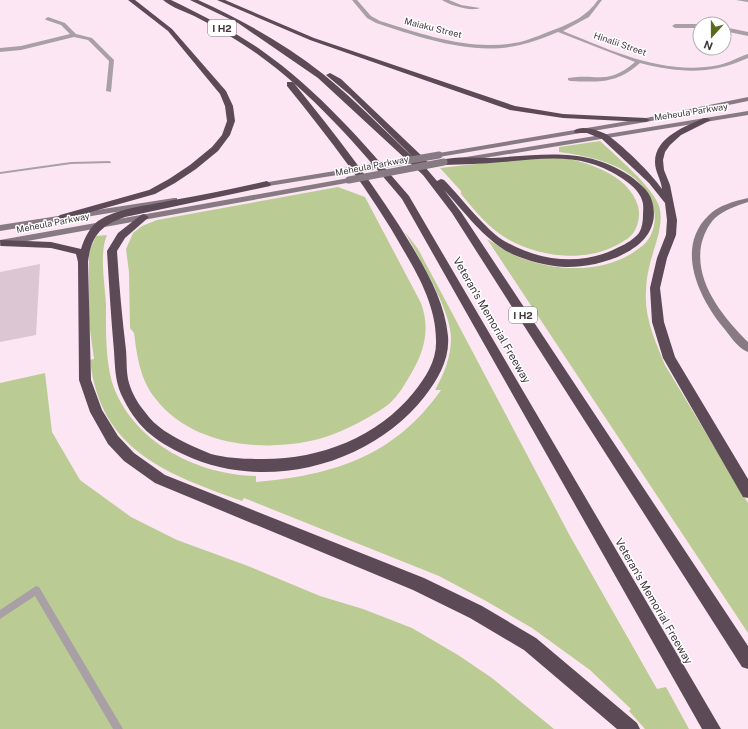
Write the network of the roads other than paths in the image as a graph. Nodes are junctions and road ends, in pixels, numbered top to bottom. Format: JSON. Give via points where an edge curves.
{"nodes":[{"id":1,"x":131,"y":0,"type":"edge"},
{"id":2,"x":166,"y":0,"type":"edge"},
{"id":3,"x":193,"y":0,"type":"edge"},
{"id":4,"x":220,"y":0,"type":"edge"},
{"id":5,"x":354,"y":0,"type":"edge"},
{"id":6,"x":444,"y":0,"type":"edge"},
{"id":7,"x":600,"y":0,"type":"edge"},
{"id":8,"x":738,"y":0,"type":"edge"},
{"id":9,"x":748,"y":1,"type":"edge"},
{"id":10,"x":477,"y":8,"type":"dead end"},
{"id":11,"x":48,"y":20,"type":"dead end"},
{"id":12,"x":240,"y":22,"type":"junction"},
{"id":13,"x":675,"y":26,"type":"dead end"},
{"id":14,"x":692,"y":26,"type":"edge"},
{"id":15,"x":557,"y":30,"type":"junction"},
{"id":16,"x":732,"y":31,"type":"edge"},
{"id":17,"x":748,"y":34,"type":"edge"},
{"id":18,"x":74,"y":35,"type":"junction"},
{"id":19,"x":0,"y":50,"type":"edge"},
{"id":20,"x":748,"y":56,"type":"edge"},
{"id":21,"x":638,"y":62,"type":"junction"},
{"id":22,"x":273,"y":63,"type":"junction"},
{"id":23,"x":570,"y":79,"type":"dead end"},
{"id":24,"x":108,"y":91,"type":"dead end"},
{"id":25,"x":748,"y":99,"type":"edge"},
{"id":26,"x":748,"y":113,"type":"edge"},
{"id":27,"x":646,"y":120,"type":"junction"},
{"id":28,"x":707,"y":120,"type":"junction"},
{"id":29,"x":578,"y":131,"type":"junction"},
{"id":30,"x":605,"y":137,"type":"junction"},
{"id":31,"x":441,"y":158,"type":"junction"},
{"id":32,"x":109,"y":162,"type":"dead end"},
{"id":33,"x":0,"y":173,"type":"edge"},
{"id":34,"x":267,"y":184,"type":"junction"},
{"id":35,"x":748,"y":200,"type":"edge"},
{"id":36,"x":670,"y":209,"type":"junction"},
{"id":37,"x":144,"y":217,"type":"junction"},
{"id":38,"x":63,"y":218,"type":"junction"},
{"id":39,"x":100,"y":224,"type":"junction"},
{"id":40,"x":0,"y":228,"type":"edge"},
{"id":41,"x":1,"y":243,"type":"edge"},
{"id":42,"x":83,"y":262,"type":"junction"},
{"id":43,"x":748,"y":348,"type":"edge"},
{"id":44,"x":748,"y":492,"type":"edge"},
{"id":45,"x":0,"y":615,"type":"edge"},
{"id":46,"x":748,"y":660,"type":"edge"},
{"id":47,"x":118,"y":729,"type":"edge"},
{"id":48,"x":631,"y":729,"type":"edge"},
{"id":49,"x":712,"y":729,"type":"edge"}],
"edges":[{"from":1,"to":38,"type":"highway","via":[[170,30],[223,93],[229,106],[231,121],[226,135],[215,149],[193,168],[152,192]]},
{"from":2,"to":22,"type":"highway","name":"Veteran's Memorial Freeway","number":"I H2","via":[[234,35]]},
{"from":3,"to":12,"type":"highway","number":"I H2"},
{"from":4,"to":27,"type":"highway","via":[[312,39],[513,108],[566,117]]},
{"from":5,"to":15,"type":"street","name":"Maiaku Street","via":[[369,17],[378,22],[460,45],[519,44]]},
{"from":6,"to":10,"type":"street","via":[[460,6]]},
{"from":7,"to":15,"type":"street","name":"Maiaku Street","via":[[583,20]]},
{"from":8,"to":9,"type":"street"},
{"from":11,"to":18,"type":"street","via":[[63,24]]},
{"from":12,"to":31,"type":"highway","via":[[298,53],[354,93],[411,148],[490,236],[504,245],[527,256],[552,262],[598,261],[632,244],[644,233],[648,223],[646,199],[637,187],[618,172],[589,160],[545,155],[496,160]]},
{"from":12,"to":46,"type":"highway","number":"I H2","via":[[321,76],[426,173],[456,212]]},
{"from":13,"to":14,"type":"street"},
{"from":15,"to":21,"type":"street","name":"Hinalii Street"},
{"from":16,"to":17,"type":"street"},
{"from":18,"to":19,"type":"street","via":[[22,48]]},
{"from":18,"to":24,"type":"street","via":[[90,39],[112,61]]},
{"from":20,"to":21,"type":"street","name":"Hinalii Street","via":[[719,67],[696,69]]},
{"from":21,"to":23,"type":"street","via":[[618,77],[599,80]]},
{"from":22,"to":37,"type":"highway","via":[[378,200],[413,258],[435,302],[442,334],[442,349],[435,371],[418,398],[388,425],[366,440],[327,456],[285,465],[252,466],[214,461],[158,434],[140,417],[123,383],[116,322],[112,250],[116,240]]},
{"from":22,"to":49,"type":"highway","name":"Veteran's Memorial Freeway","number":"I H2","via":[[315,98],[356,139],[406,198]]},
{"from":25,"to":27,"type":"main road","name":"Meheula Parkway"},
{"from":26,"to":28,"type":"main road","name":"Meheula Parkway"},
{"from":27,"to":29,"type":"main road","name":"Meheula Parkway"},
{"from":28,"to":30,"type":"main road","name":"Meheula Parkway"},
{"from":28,"to":36,"type":"highway","via":[[678,133],[661,152],[660,170],[666,185]]},
{"from":29,"to":30,"type":"highway","via":[[588,131]]},
{"from":29,"to":31,"type":"main road","name":"Meheula Parkway"},
{"from":30,"to":31,"type":"main road","name":"Meheula Parkway"},
{"from":30,"to":36,"type":"highway","via":[[652,181]]},
{"from":31,"to":34,"type":"main road","name":"Meheula Parkway","bridge":true},
{"from":31,"to":37,"type":"main road","name":"Meheula Parkway","bridge":true,"via":[[348,180]]},
{"from":32,"to":33,"type":"lane","via":[[71,163]]},
{"from":34,"to":38,"type":"main road","name":"Meheula Parkway"},
{"from":34,"to":39,"type":"highway","via":[[128,213]]},
{"from":35,"to":43,"type":"main road","via":[[729,207],[708,220],[695,252],[703,290],[718,315]]},
{"from":36,"to":44,"type":"highway","via":[[671,235],[655,288],[658,322],[669,358]]},
{"from":37,"to":39,"type":"main road","name":"Meheula Parkway"},
{"from":38,"to":40,"type":"main road","name":"Meheula Parkway"},
{"from":39,"to":41,"type":"main road","name":"Meheula Parkway"},
{"from":39,"to":42,"type":"highway","via":[[83,252]]},
{"from":41,"to":42,"type":"highway","via":[[65,246],[80,252]]},
{"from":42,"to":48,"type":"highway","via":[[85,380],[96,412],[113,440],[129,457],[160,479],[418,584],[476,612],[530,644]]},
{"from":45,"to":47,"type":"lane","via":[[36,590]]}]}
